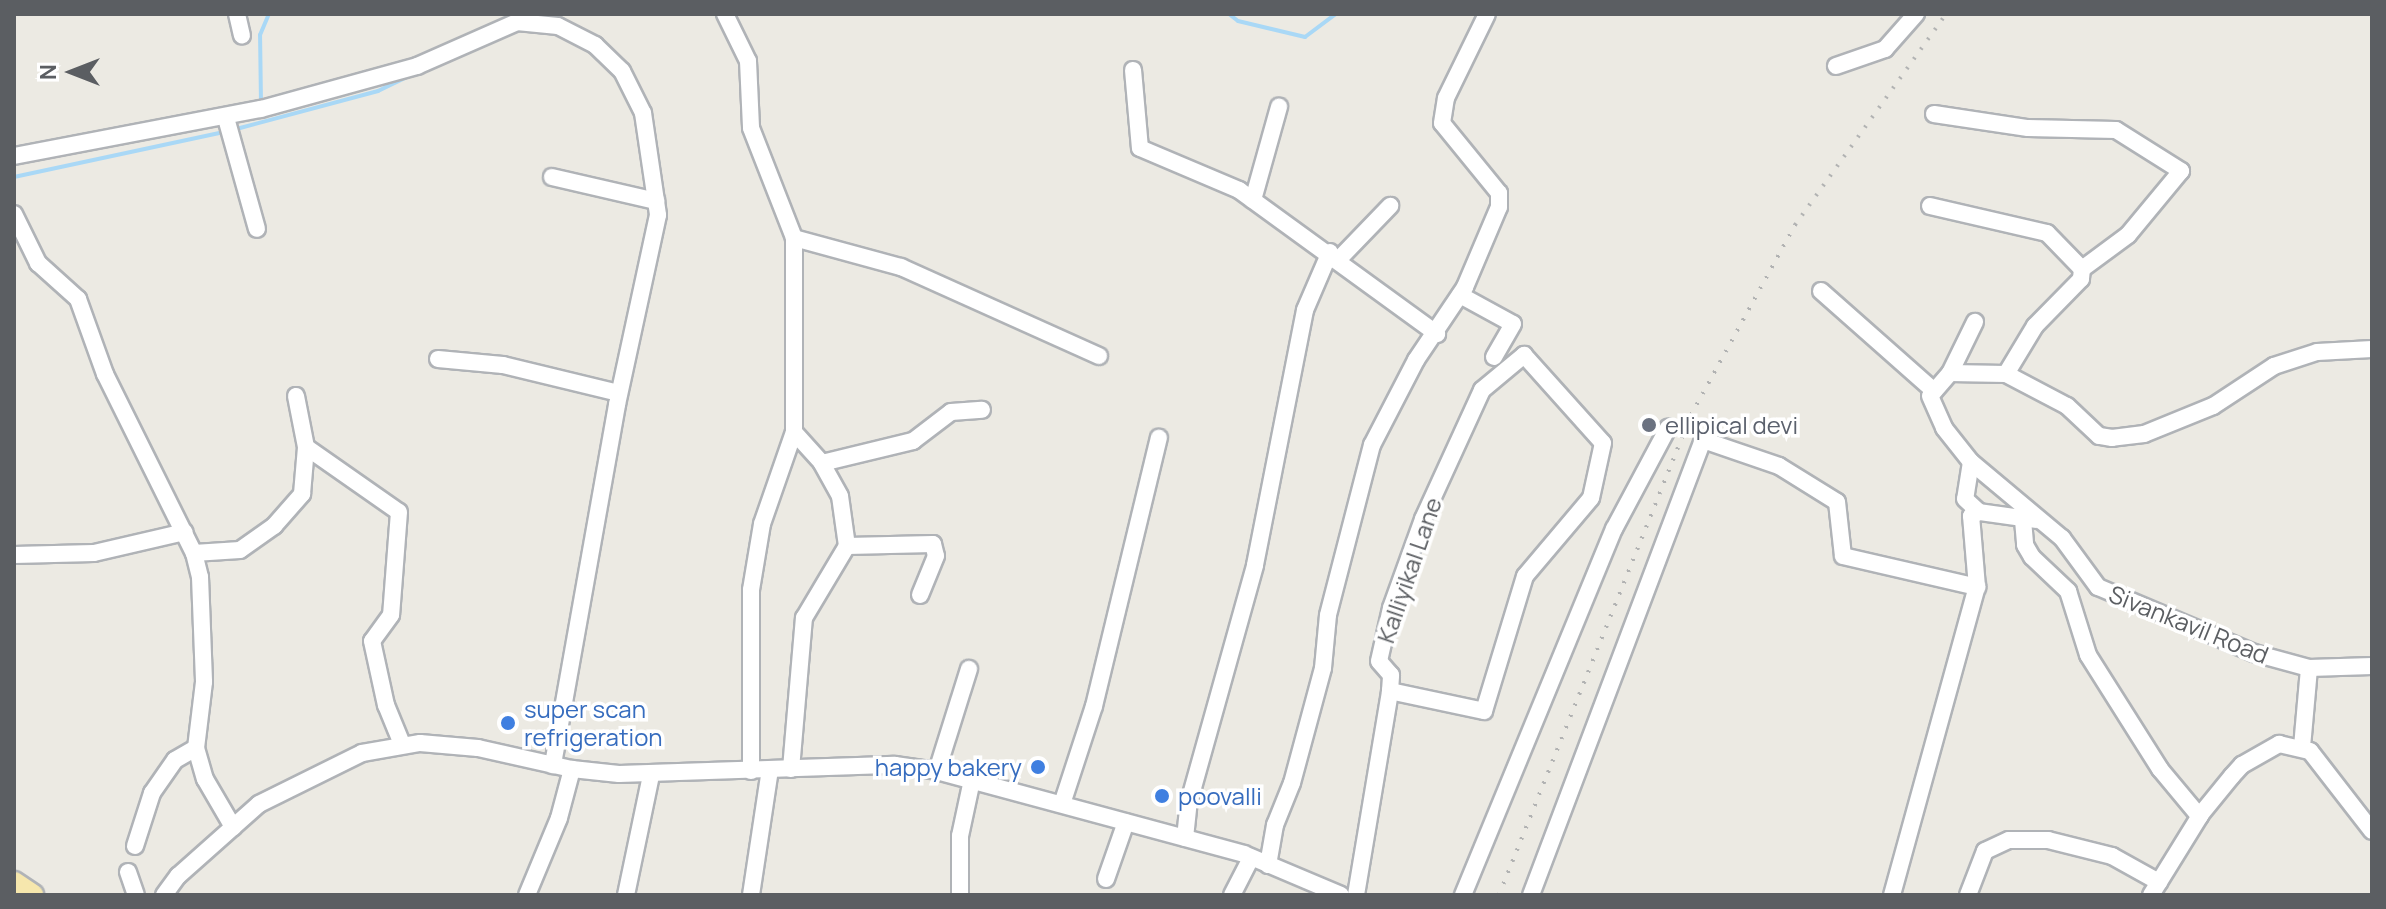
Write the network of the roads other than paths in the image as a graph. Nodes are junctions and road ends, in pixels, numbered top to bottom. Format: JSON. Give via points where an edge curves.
{"nodes":[{"id":1,"x":237,"y":14,"type":"edge"},
{"id":2,"x":725,"y":14,"type":"edge"},
{"id":3,"x":1487,"y":14,"type":"edge"},
{"id":4,"x":1916,"y":14,"type":"edge"},
{"id":5,"x":242,"y":35,"type":"dead end"},
{"id":6,"x":1836,"y":66,"type":"dead end"},
{"id":7,"x":1133,"y":70,"type":"dead end"},
{"id":8,"x":1279,"y":107,"type":"dead end"},
{"id":9,"x":1934,"y":114,"type":"dead end"},
{"id":10,"x":226,"y":118,"type":"junction"},
{"id":11,"x":14,"y":156,"type":"edge"},
{"id":12,"x":552,"y":177,"type":"dead end"},
{"id":13,"x":1253,"y":200,"type":"junction"},
{"id":14,"x":656,"y":201,"type":"junction"},
{"id":15,"x":1390,"y":206,"type":"dead end"},
{"id":16,"x":1930,"y":206,"type":"dead end"},
{"id":17,"x":14,"y":214,"type":"edge"},
{"id":18,"x":257,"y":229,"type":"dead end"},
{"id":19,"x":794,"y":238,"type":"junction"},
{"id":20,"x":1335,"y":256,"type":"junction"},
{"id":21,"x":2082,"y":269,"type":"junction"},
{"id":22,"x":1821,"y":291,"type":"dead end"},
{"id":23,"x":1460,"y":295,"type":"junction"},
{"id":24,"x":1975,"y":322,"type":"dead end"},
{"id":25,"x":1437,"y":334,"type":"junction"},
{"id":26,"x":2372,"y":349,"type":"edge"},
{"id":27,"x":1099,"y":356,"type":"dead end"},
{"id":28,"x":1494,"y":357,"type":"dead end"},
{"id":29,"x":438,"y":359,"type":"dead end"},
{"id":30,"x":1950,"y":373,"type":"junction"},
{"id":31,"x":2006,"y":374,"type":"junction"},
{"id":32,"x":1934,"y":391,"type":"junction"},
{"id":33,"x":619,"y":393,"type":"junction"},
{"id":34,"x":296,"y":396,"type":"dead end"},
{"id":35,"x":982,"y":410,"type":"dead end"},
{"id":36,"x":1668,"y":428,"type":"dead end"},
{"id":37,"x":794,"y":432,"type":"junction"},
{"id":38,"x":1159,"y":438,"type":"dead end"},
{"id":39,"x":306,"y":447,"type":"junction"},
{"id":40,"x":1971,"y":462,"type":"junction"},
{"id":41,"x":822,"y":463,"type":"junction"},
{"id":42,"x":1979,"y":512,"type":"junction"},
{"id":43,"x":2030,"y":520,"type":"junction"},
{"id":44,"x":185,"y":532,"type":"junction"},
{"id":45,"x":847,"y":546,"type":"junction"},
{"id":46,"x":194,"y":553,"type":"junction"},
{"id":47,"x":14,"y":555,"type":"edge"},
{"id":48,"x":1977,"y":587,"type":"junction"},
{"id":49,"x":920,"y":595,"type":"dead end"},
{"id":50,"x":2372,"y":666,"type":"edge"},
{"id":51,"x":2309,"y":668,"type":"junction"},
{"id":52,"x":969,"y":669,"type":"dead end"},
{"id":53,"x":1390,"y":691,"type":"junction"},
{"id":54,"x":402,"y":744,"type":"junction"},
{"id":55,"x":2302,"y":747,"type":"junction"},
{"id":56,"x":196,"y":748,"type":"junction"},
{"id":57,"x":553,"y":765,"type":"junction"},
{"id":58,"x":572,"y":769,"type":"junction"},
{"id":59,"x":791,"y":769,"type":"junction"},
{"id":60,"x":770,"y":770,"type":"junction"},
{"id":61,"x":751,"y":771,"type":"junction"},
{"id":62,"x":937,"y":771,"type":"junction"},
{"id":63,"x":651,"y":775,"type":"junction"},
{"id":64,"x":972,"y":780,"type":"junction"},
{"id":65,"x":1062,"y":804,"type":"junction"},
{"id":66,"x":2200,"y":817,"type":"junction"},
{"id":67,"x":1126,"y":822,"type":"junction"},
{"id":68,"x":233,"y":827,"type":"junction"},
{"id":69,"x":2372,"y":831,"type":"edge"},
{"id":70,"x":1185,"y":838,"type":"junction"},
{"id":71,"x":135,"y":846,"type":"dead end"},
{"id":72,"x":1251,"y":858,"type":"junction"},
{"id":73,"x":1268,"y":865,"type":"junction"},
{"id":74,"x":128,"y":872,"type":"dead end"},
{"id":75,"x":1106,"y":879,"type":"dead end"},
{"id":76,"x":14,"y":883,"type":"edge"},
{"id":77,"x":2155,"y":888,"type":"edge"},
{"id":78,"x":32,"y":895,"type":"edge"},
{"id":79,"x":136,"y":895,"type":"edge"},
{"id":80,"x":164,"y":895,"type":"edge"},
{"id":81,"x":527,"y":895,"type":"edge"},
{"id":82,"x":626,"y":895,"type":"edge"},
{"id":83,"x":751,"y":895,"type":"edge"},
{"id":84,"x":960,"y":895,"type":"edge"},
{"id":85,"x":1232,"y":895,"type":"edge"},
{"id":86,"x":1341,"y":895,"type":"edge"},
{"id":87,"x":1356,"y":895,"type":"edge"},
{"id":88,"x":1463,"y":895,"type":"edge"},
{"id":89,"x":1531,"y":895,"type":"edge"},
{"id":90,"x":1892,"y":895,"type":"edge"},
{"id":91,"x":1968,"y":895,"type":"edge"}],
"edges":[{"from":1,"to":5,"type":"street"},
{"from":2,"to":19,"type":"street","via":[[748,61],[751,128]]},
{"from":3,"to":23,"type":"street","via":[[1441,111],[1442,123],[1499,193],[1499,207]]},
{"from":4,"to":6,"type":"street","via":[[1885,49]]},
{"from":7,"to":13,"type":"street","via":[[1140,148]]},
{"from":8,"to":13,"type":"street"},
{"from":9,"to":21,"type":"street","via":[[2028,128],[2116,130],[2181,171],[2128,235]]},
{"from":10,"to":11,"type":"street"},
{"from":10,"to":14,"type":"street","via":[[417,66],[492,28],[517,22],[558,26],[595,45],[622,71],[643,113]]},
{"from":10,"to":18,"type":"street"},
{"from":12,"to":14,"type":"street"},
{"from":13,"to":20,"type":"street"},
{"from":14,"to":33,"type":"street","via":[[658,215]]},
{"from":15,"to":20,"type":"street"},
{"from":16,"to":21,"type":"street","via":[[2047,233]]},
{"from":17,"to":44,"type":"street","via":[[38,263],[78,299],[105,374]]},
{"from":19,"to":27,"type":"street","via":[[901,267]]},
{"from":19,"to":37,"type":"street"},
{"from":20,"to":25,"type":"street"},
{"from":20,"to":70,"type":"street","via":[[1305,310],[1255,565],[1189,802]]},
{"from":21,"to":31,"type":"street","via":[[2081,279],[2035,326]]},
{"from":22,"to":32,"type":"street"},
{"from":23,"to":25,"type":"street"},
{"from":23,"to":28,"type":"street","via":[[1513,324]]},
{"from":24,"to":30,"type":"street"},
{"from":25,"to":73,"type":"street","via":[[1416,360],[1372,445],[1328,615],[1323,668],[1275,825]]},
{"from":26,"to":31,"type":"street","via":[[2317,352],[2274,366],[2179,422],[2112,438],[2099,436],[2067,406]]},
{"from":29,"to":33,"type":"street","via":[[503,365]]},
{"from":30,"to":31,"type":"street"},
{"from":30,"to":32,"type":"street"},
{"from":32,"to":40,"type":"street","name":"Sivankavil Road","via":[[1930,396],[1935,413]]},
{"from":33,"to":57,"type":"street"},
{"from":34,"to":39,"type":"street"},
{"from":35,"to":41,"type":"street","via":[[951,412],[913,441]]},
{"from":36,"to":88,"type":"street","via":[[1614,529]]},
{"from":37,"to":41,"type":"street"},
{"from":37,"to":61,"type":"street","via":[[762,524],[751,590]]},
{"from":38,"to":65,"type":"street","via":[[1094,706]]},
{"from":39,"to":46,"type":"street","via":[[302,494],[274,526],[240,550]]},
{"from":39,"to":54,"type":"street","via":[[399,512],[391,615],[372,641],[386,705]]},
{"from":40,"to":42,"type":"street","via":[[1965,499]]},
{"from":40,"to":43,"type":"street","name":"Sivankavil Road"},
{"from":41,"to":45,"type":"street","via":[[840,496]]},
{"from":42,"to":43,"type":"street"},
{"from":42,"to":48,"type":"street","via":[[1968,527]]},
{"from":43,"to":51,"type":"street","name":"Sivankavil Road","via":[[2062,538],[2098,587],[2254,653]]},
{"from":43,"to":66,"type":"street","via":[[2025,545],[2068,591],[2088,655],[2160,769]]},
{"from":44,"to":46,"type":"street"},
{"from":44,"to":47,"type":"street","via":[[94,553]]},
{"from":45,"to":49,"type":"street","via":[[933,544],[936,556]]},
{"from":45,"to":59,"type":"street","via":[[804,618]]},
{"from":46,"to":56,"type":"street","via":[[200,577],[204,682]]},
{"from":48,"to":89,"type":"street","via":[[1843,556],[1837,502],[1779,466],[1703,440]]},
{"from":48,"to":90,"type":"street"},
{"from":50,"to":51,"type":"street","name":"Sivankavil Road"},
{"from":51,"to":55,"type":"street"},
{"from":52,"to":62,"type":"street"},
{"from":53,"to":53,"type":"street","name":"Kalliyikal Lane","via":[[1391,675],[1379,661],[1391,608],[1423,519],[1482,390],[1524,355],[1603,443],[1591,498],[1525,576],[1484,711]]},
{"from":53,"to":87,"type":"street","name":"Kalliyikal Lane"},
{"from":54,"to":57,"type":"street","via":[[478,748]]},
{"from":54,"to":68,"type":"street","via":[[325,767],[259,804]]},
{"from":55,"to":66,"type":"street","via":[[2279,744],[2242,765]]},
{"from":55,"to":69,"type":"street","via":[[2356,804]]},
{"from":56,"to":68,"type":"street","via":[[205,779]]},
{"from":56,"to":71,"type":"street","via":[[175,760],[152,793]]},
{"from":57,"to":58,"type":"street"},
{"from":58,"to":63,"type":"street"},
{"from":58,"to":81,"type":"street","via":[[559,818]]},
{"from":59,"to":60,"type":"street"},
{"from":59,"to":62,"type":"street","via":[[895,765]]},
{"from":60,"to":61,"type":"street"},
{"from":60,"to":83,"type":"street"},
{"from":61,"to":63,"type":"street"},
{"from":62,"to":64,"type":"street"},
{"from":63,"to":82,"type":"street"},
{"from":64,"to":65,"type":"street"},
{"from":64,"to":84,"type":"street","via":[[960,836]]},
{"from":65,"to":67,"type":"street"},
{"from":66,"to":77,"type":"street"},
{"from":67,"to":70,"type":"street"},
{"from":67,"to":75,"type":"street"},
{"from":68,"to":80,"type":"street"},
{"from":70,"to":72,"type":"street"},
{"from":72,"to":73,"type":"street"},
{"from":72,"to":85,"type":"street"},
{"from":73,"to":86,"type":"street"},
{"from":74,"to":79,"type":"street"},
{"from":76,"to":78,"type":"main road"},
{"from":77,"to":91,"type":"street","via":[[2112,856],[2048,840],[2009,840],[1985,851]]}]}
